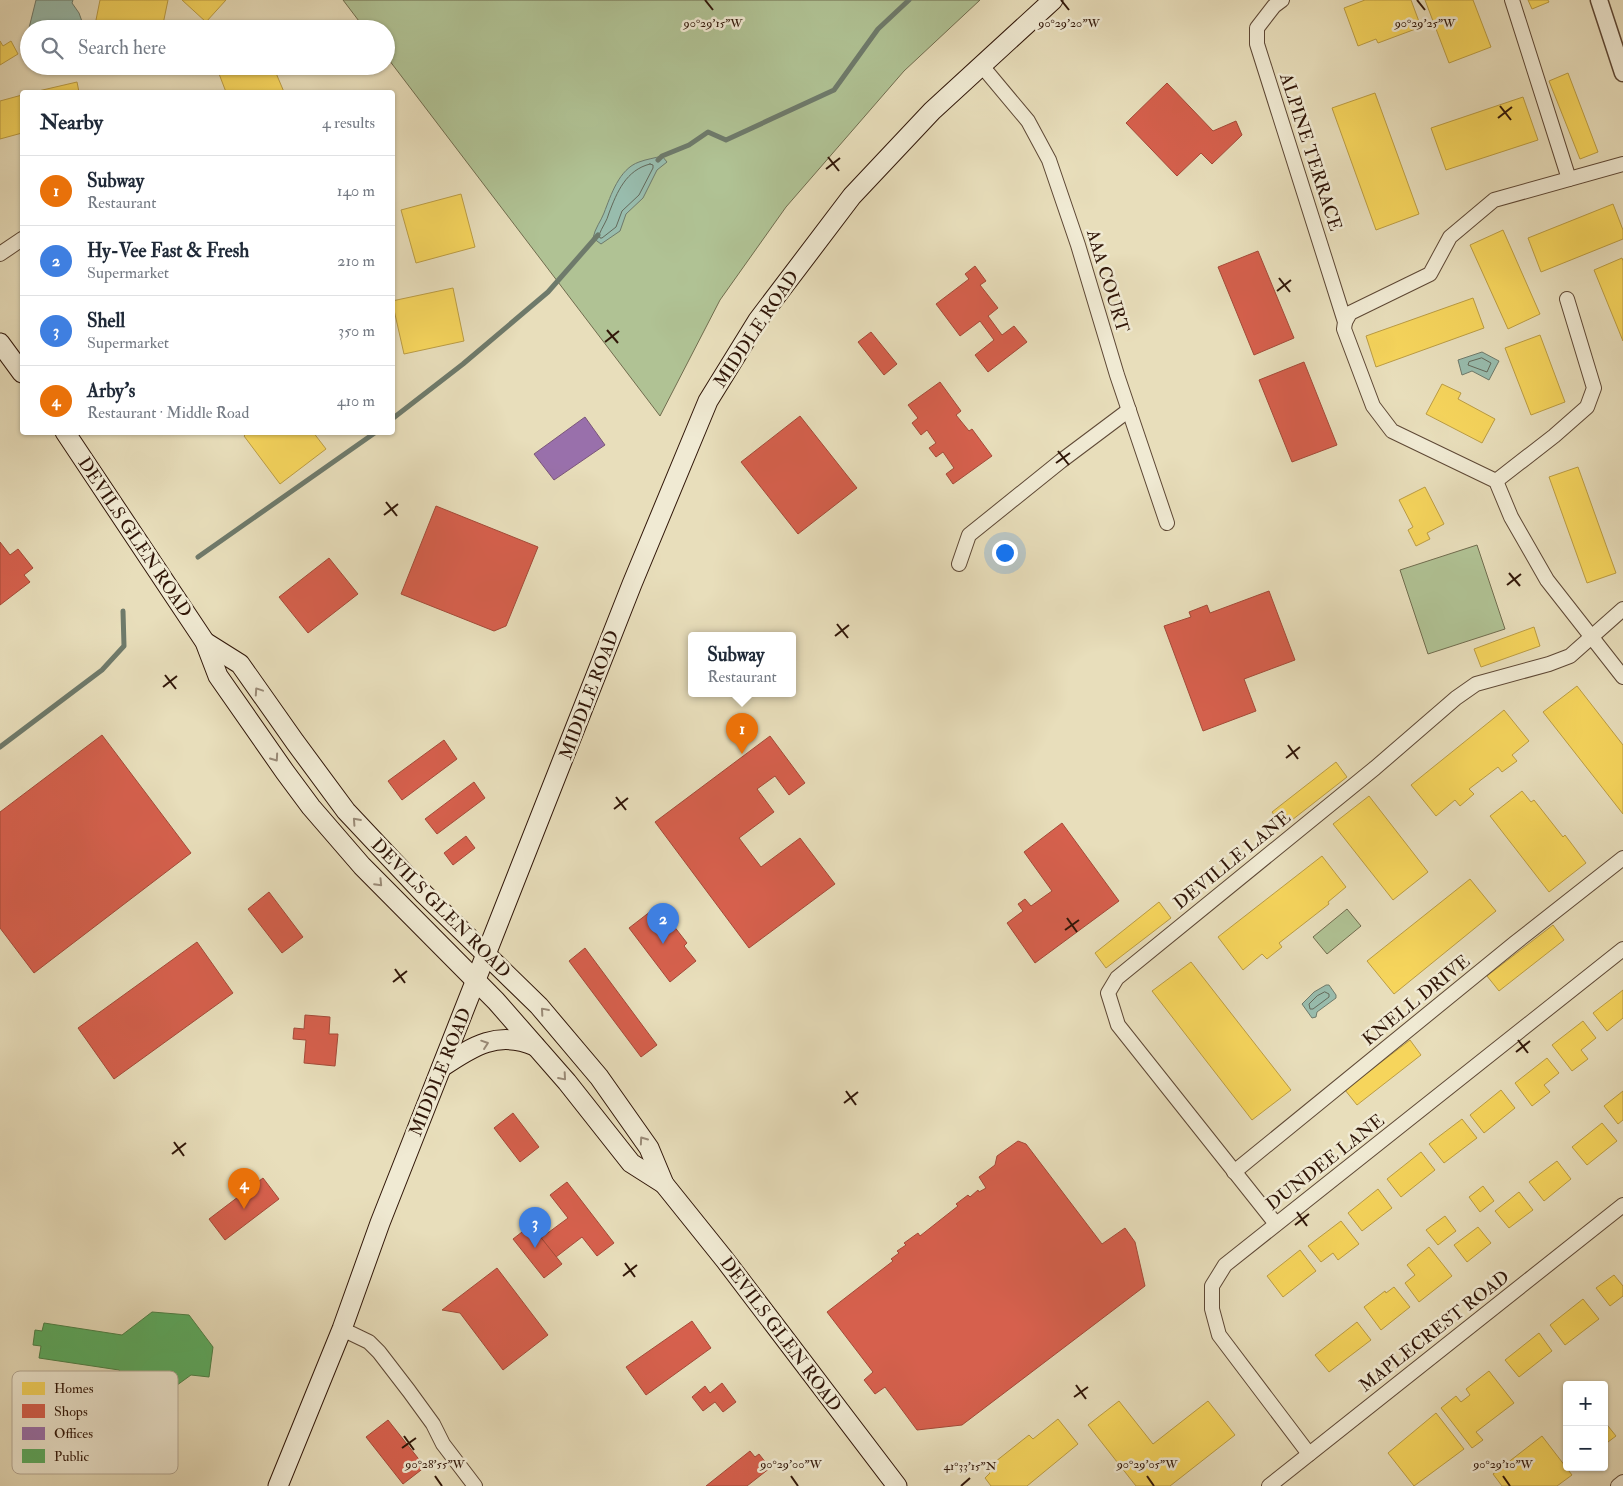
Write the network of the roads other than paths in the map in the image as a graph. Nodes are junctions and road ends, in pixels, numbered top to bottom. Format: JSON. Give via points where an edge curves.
{"nodes":[{"id":1,"x":1053,"y":0,"type":"edge"},
{"id":2,"x":1282,"y":0,"type":"edge"},
{"id":3,"x":1512,"y":0,"type":"edge"},
{"id":4,"x":1599,"y":0,"type":"edge"},
{"id":5,"x":982,"y":66,"type":"junction"},
{"id":6,"x":1623,"y":73,"type":"edge"},
{"id":7,"x":1623,"y":164,"type":"edge"},
{"id":8,"x":1569,"y":179,"type":"junction"},
{"id":9,"x":20,"y":240,"type":"edge"},
{"id":10,"x":0,"y":254,"type":"edge"},
{"id":11,"x":1567,"y":299,"type":"dead end"},
{"id":12,"x":1344,"y":322,"type":"junction"},
{"id":13,"x":0,"y":343,"type":"edge"},
{"id":14,"x":20,"y":370,"type":"edge"},
{"id":15,"x":1129,"y":410,"type":"junction"},
{"id":16,"x":68,"y":435,"type":"edge"},
{"id":17,"x":1496,"y":481,"type":"junction"},
{"id":18,"x":1167,"y":523,"type":"dead end"},
{"id":19,"x":959,"y":564,"type":"dead end"},
{"id":20,"x":1623,"y":609,"type":"edge"},
{"id":21,"x":1591,"y":637,"type":"junction"},
{"id":22,"x":205,"y":642,"type":"junction"},
{"id":23,"x":1623,"y":677,"type":"edge"},
{"id":24,"x":1623,"y":858,"type":"edge"},
{"id":25,"x":1623,"y":949,"type":"edge"},
{"id":26,"x":486,"y":955,"type":"junction"},
{"id":27,"x":476,"y":981,"type":"junction"},
{"id":28,"x":535,"y":1046,"type":"junction"},
{"id":29,"x":442,"y":1067,"type":"junction"},
{"id":30,"x":1234,"y":1172,"type":"junction"},
{"id":31,"x":664,"y":1184,"type":"junction"},
{"id":32,"x":1623,"y":1205,"type":"edge"},
{"id":33,"x":1276,"y":1224,"type":"junction"},
{"id":34,"x":342,"y":1329,"type":"junction"},
{"id":35,"x":1309,"y":1454,"type":"junction"},
{"id":36,"x":1623,"y":1482,"type":"edge"},
{"id":37,"x":278,"y":1486,"type":"edge"},
{"id":38,"x":475,"y":1486,"type":"edge"},
{"id":39,"x":897,"y":1486,"type":"edge"},
{"id":40,"x":1269,"y":1486,"type":"edge"},
{"id":41,"x":1618,"y":1486,"type":"edge"}],
"edges":[{"from":1,"to":5,"type":"main road","name":"MIDDLE ROAD"},
{"from":2,"to":12,"type":"street","name":"ALPINE TERRACE","via":[[1257,28],[1257,44]]},
{"from":3,"to":8,"type":"street"},
{"from":4,"to":6,"type":"street"},
{"from":5,"to":15,"type":"street","name":"AAA COURT","via":[[1028,122],[1048,160]]},
{"from":5,"to":26,"type":"main road","name":"MIDDLE ROAD","via":[[932,111],[852,196],[758,320],[708,401]]},
{"from":7,"to":8,"type":"street"},
{"from":8,"to":12,"type":"street","via":[[1494,200],[1450,237],[1430,274],[1350,313]]},
{"from":9,"to":10,"type":"street"},
{"from":11,"to":17,"type":"street","via":[[1594,388],[1587,407]]},
{"from":12,"to":17,"type":"street","name":"ALPINE TERRACE","via":[[1373,406],[1392,430]]},
{"from":13,"to":14,"type":"main road"},
{"from":15,"to":18,"type":"street","name":"AAA COURT"},
{"from":15,"to":19,"type":"street","via":[[969,535]]},
{"from":16,"to":22,"type":"main road","name":"DEVILS GLEN ROAD"},
{"from":17,"to":21,"type":"street","via":[[1511,517],[1547,580]]},
{"from":20,"to":21,"type":"street","name":"DEVILLE LANE"},
{"from":21,"to":23,"type":"street"},
{"from":21,"to":30,"type":"street","name":"DEVILLE LANE","via":[[1570,656],[1476,684],[1456,698],[1117,978],[1108,993],[1118,1025]]},
{"from":26,"to":22,"type":"main road","name":"DEVILS GLEN ROAD","one_way":true,"via":[[346,811],[240,664]]},
{"from":22,"to":27,"type":"main road","name":"DEVILS GLEN ROAD","one_way":true,"via":[[218,676],[311,807],[362,866]]},
{"from":24,"to":30,"type":"street","name":"KNELL DRIVE"},
{"from":25,"to":33,"type":"street","name":"DUNDEE LANE"},
{"from":26,"to":27,"type":"main road","name":"MIDDLE ROAD"},
{"from":31,"to":26,"type":"main road","name":"DEVILS GLEN ROAD","one_way":true,"via":[[649,1148],[599,1077],[539,1006]]},
{"from":27,"to":28,"type":"main road","name":"DEVILS GLEN ROAD"},
{"from":27,"to":29,"type":"main road","name":"MIDDLE ROAD"},
{"from":29,"to":28,"type":"main road","one_way":true,"via":[[484,1043],[502,1039]]},
{"from":28,"to":31,"type":"main road","name":"DEVILS GLEN ROAD","one_way":true,"via":[[631,1163]]},
{"from":29,"to":34,"type":"main road","name":"MIDDLE ROAD","via":[[367,1256]]},
{"from":30,"to":33,"type":"street","name":"DEVILLE LANE"},
{"from":31,"to":39,"type":"main road","name":"DEVILS GLEN ROAD"},
{"from":32,"to":35,"type":"street","name":"MAPLECREST ROAD"},
{"from":33,"to":35,"type":"street","name":"DUNDEE LANE","via":[[1225,1265],[1212,1286],[1212,1309],[1219,1335]]},
{"from":34,"to":37,"type":"main road","name":"MIDDLE ROAD"},
{"from":34,"to":38,"type":"street","via":[[369,1342],[379,1352]]},
{"from":35,"to":40,"type":"street","name":"MAPLECREST ROAD"},
{"from":36,"to":41,"type":"street"}]}
